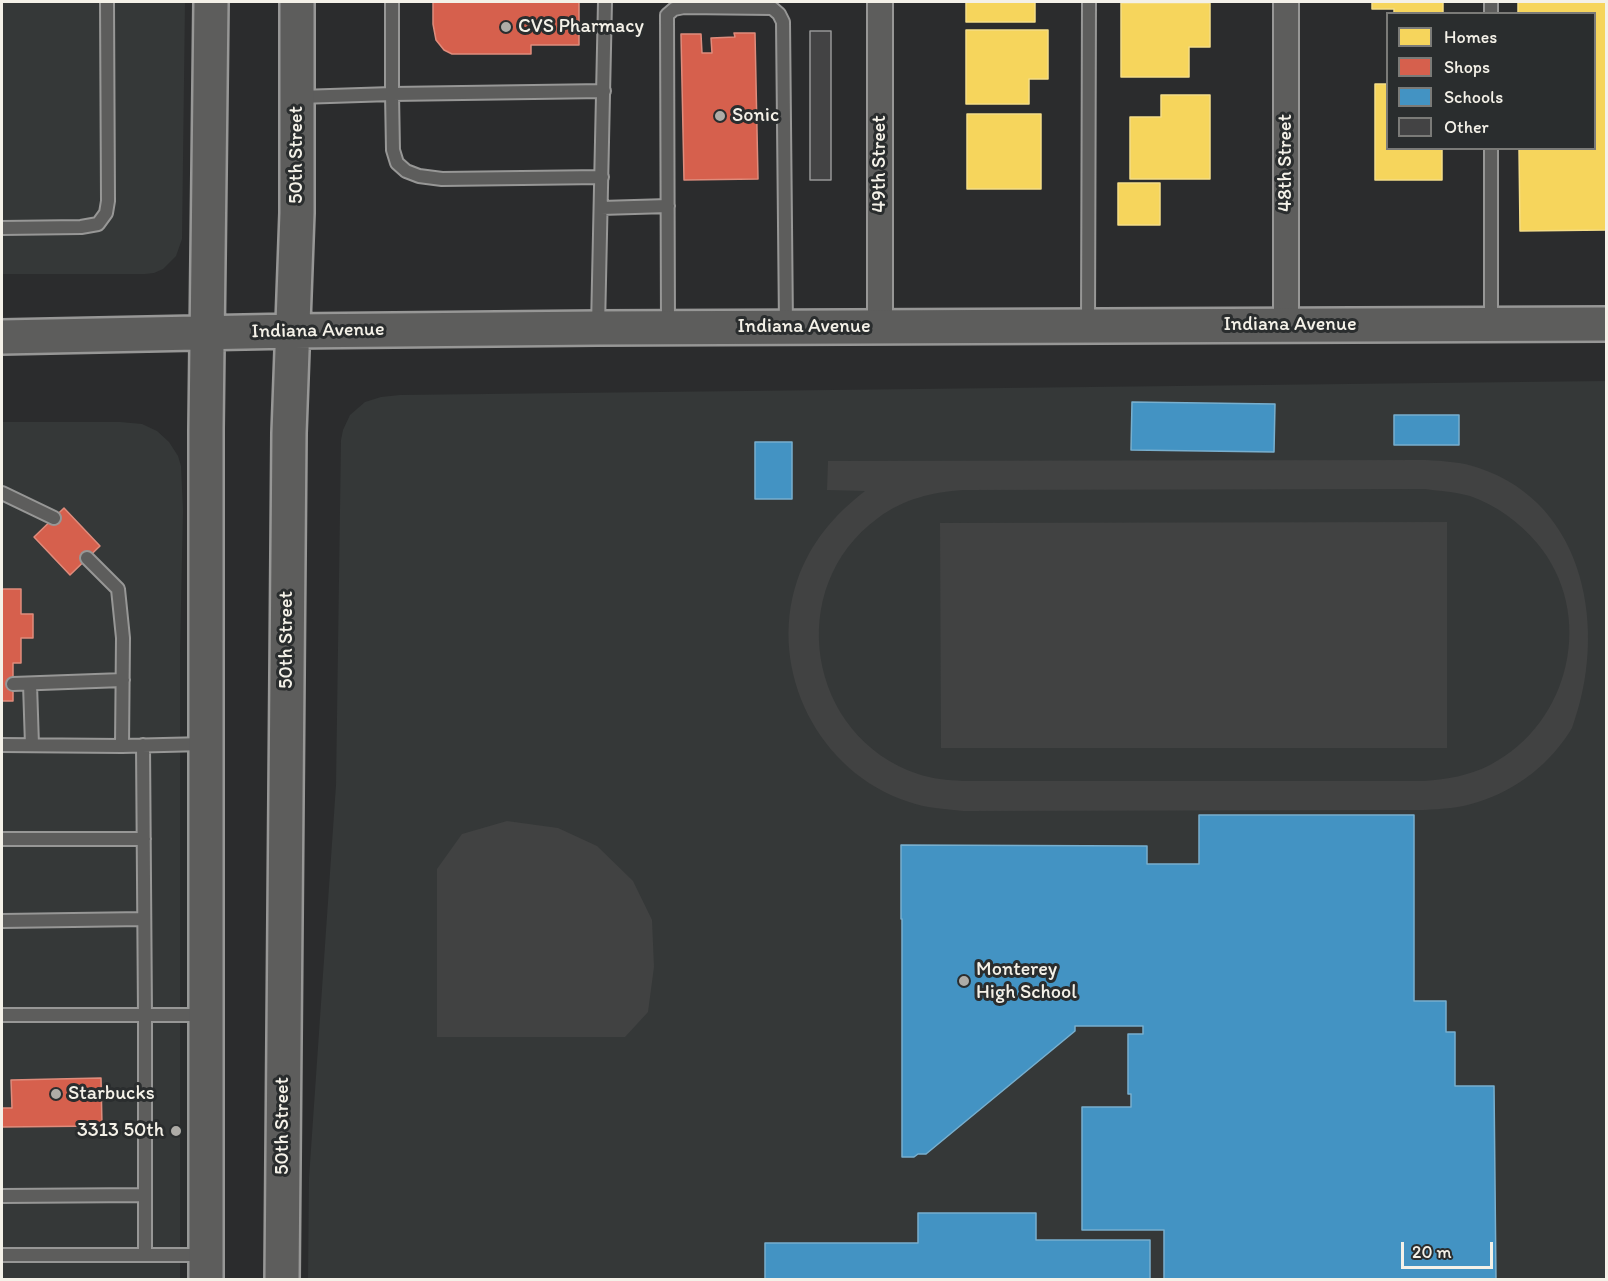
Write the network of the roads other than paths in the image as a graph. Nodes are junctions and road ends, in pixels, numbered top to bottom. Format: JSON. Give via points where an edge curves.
{"nodes":[{"id":1,"x":107,"y":2,"type":"edge"},
{"id":2,"x":211,"y":2,"type":"edge"},
{"id":3,"x":297,"y":2,"type":"edge"},
{"id":4,"x":392,"y":2,"type":"edge"},
{"id":5,"x":605,"y":2,"type":"edge"},
{"id":6,"x":880,"y":2,"type":"edge"},
{"id":7,"x":1089,"y":2,"type":"edge"},
{"id":8,"x":1286,"y":2,"type":"edge"},
{"id":9,"x":604,"y":91,"type":"junction"},
{"id":10,"x":392,"y":93,"type":"junction"},
{"id":11,"x":297,"y":97,"type":"junction"},
{"id":12,"x":1491,"y":150,"type":"edge"},
{"id":13,"x":602,"y":177,"type":"junction"},
{"id":14,"x":668,"y":206,"type":"junction"},
{"id":15,"x":601,"y":208,"type":"junction"},
{"id":16,"x":2,"y":228,"type":"edge"},
{"id":17,"x":1491,"y":324,"type":"junction"},
{"id":18,"x":1606,"y":324,"type":"edge"},
{"id":19,"x":1286,"y":325,"type":"junction"},
{"id":20,"x":1088,"y":326,"type":"junction"},
{"id":21,"x":786,"y":327,"type":"junction"},
{"id":22,"x":880,"y":327,"type":"junction"},
{"id":23,"x":598,"y":328,"type":"junction"},
{"id":24,"x":668,"y":328,"type":"junction"},
{"id":25,"x":293,"y":331,"type":"junction"},
{"id":26,"x":208,"y":333,"type":"junction"},
{"id":27,"x":2,"y":337,"type":"edge"},
{"id":28,"x":2,"y":493,"type":"edge"},
{"id":29,"x":54,"y":518,"type":"dead end"},
{"id":30,"x":87,"y":558,"type":"dead end"},
{"id":31,"x":123,"y":680,"type":"junction"},
{"id":32,"x":12,"y":684,"type":"dead end"},
{"id":33,"x":30,"y":684,"type":"junction"},
{"id":34,"x":206,"y":744,"type":"junction"},
{"id":35,"x":143,"y":745,"type":"junction"},
{"id":36,"x":2,"y":746,"type":"edge"},
{"id":37,"x":32,"y":746,"type":"junction"},
{"id":38,"x":122,"y":746,"type":"junction"},
{"id":39,"x":2,"y":839,"type":"edge"},
{"id":40,"x":144,"y":839,"type":"junction"},
{"id":41,"x":144,"y":919,"type":"junction"},
{"id":42,"x":2,"y":921,"type":"edge"},
{"id":43,"x":2,"y":1015,"type":"edge"},
{"id":44,"x":145,"y":1015,"type":"junction"},
{"id":45,"x":206,"y":1015,"type":"junction"},
{"id":46,"x":145,"y":1195,"type":"junction"},
{"id":47,"x":2,"y":1196,"type":"edge"},
{"id":48,"x":2,"y":1255,"type":"edge"},
{"id":49,"x":145,"y":1255,"type":"junction"},
{"id":50,"x":206,"y":1267,"type":"edge"},
{"id":51,"x":282,"y":1280,"type":"edge"}],
"edges":[{"from":1,"to":16,"type":"lane","via":[[106,213],[98,224],[81,227]]},
{"from":2,"to":26,"type":"main road"},
{"from":3,"to":11,"type":"main road","name":"50th Street"},
{"from":4,"to":10,"type":"lane"},
{"from":5,"to":9,"type":"lane"},
{"from":6,"to":22,"type":"street","name":"49th Street"},
{"from":7,"to":20,"type":"lane"},
{"from":8,"to":19,"type":"street","name":"48th Street"},
{"from":9,"to":10,"type":"lane"},
{"from":9,"to":13,"type":"lane"},
{"from":10,"to":11,"type":"lane"},
{"from":10,"to":13,"type":"lane","via":[[393,150],[397,163],[406,171],[442,179]]},
{"from":11,"to":25,"type":"main road","name":"50th Street"},
{"from":12,"to":17,"type":"lane"},
{"from":13,"to":15,"type":"lane"},
{"from":14,"to":15,"type":"lane"},
{"from":14,"to":21,"type":"lane","via":[[667,15],[684,7],[772,8],[783,22]]},
{"from":14,"to":24,"type":"lane"},
{"from":15,"to":23,"type":"lane"},
{"from":17,"to":18,"type":"main road","name":"Indiana Avenue"},
{"from":17,"to":19,"type":"main road","name":"Indiana Avenue"},
{"from":19,"to":20,"type":"main road","name":"Indiana Avenue"},
{"from":20,"to":22,"type":"main road","name":"Indiana Avenue"},
{"from":21,"to":22,"type":"main road","name":"Indiana Avenue"},
{"from":21,"to":24,"type":"main road","name":"Indiana Avenue"},
{"from":23,"to":24,"type":"main road","name":"Indiana Avenue"},
{"from":23,"to":25,"type":"main road","name":"Indiana Avenue"},
{"from":25,"to":26,"type":"main road","name":"Indiana Avenue"},
{"from":25,"to":51,"type":"main road","name":"50th Street"},
{"from":26,"to":27,"type":"main road","name":"Indiana Avenue"},
{"from":26,"to":34,"type":"main road"},
{"from":28,"to":29,"type":"lane"},
{"from":30,"to":31,"type":"lane","via":[[118,589]]},
{"from":31,"to":33,"type":"lane"},
{"from":31,"to":38,"type":"lane"},
{"from":32,"to":33,"type":"lane"},
{"from":33,"to":37,"type":"lane"},
{"from":34,"to":35,"type":"lane"},
{"from":34,"to":45,"type":"main road"},
{"from":35,"to":38,"type":"lane"},
{"from":35,"to":40,"type":"lane"},
{"from":36,"to":37,"type":"lane"},
{"from":37,"to":38,"type":"lane"},
{"from":39,"to":40,"type":"lane"},
{"from":40,"to":41,"type":"lane"},
{"from":41,"to":42,"type":"lane"},
{"from":41,"to":44,"type":"lane"},
{"from":43,"to":44,"type":"lane"},
{"from":44,"to":45,"type":"lane"},
{"from":44,"to":46,"type":"lane"},
{"from":45,"to":50,"type":"main road"},
{"from":46,"to":47,"type":"lane"},
{"from":46,"to":49,"type":"lane"},
{"from":48,"to":49,"type":"lane"},
{"from":49,"to":50,"type":"lane"}]}
